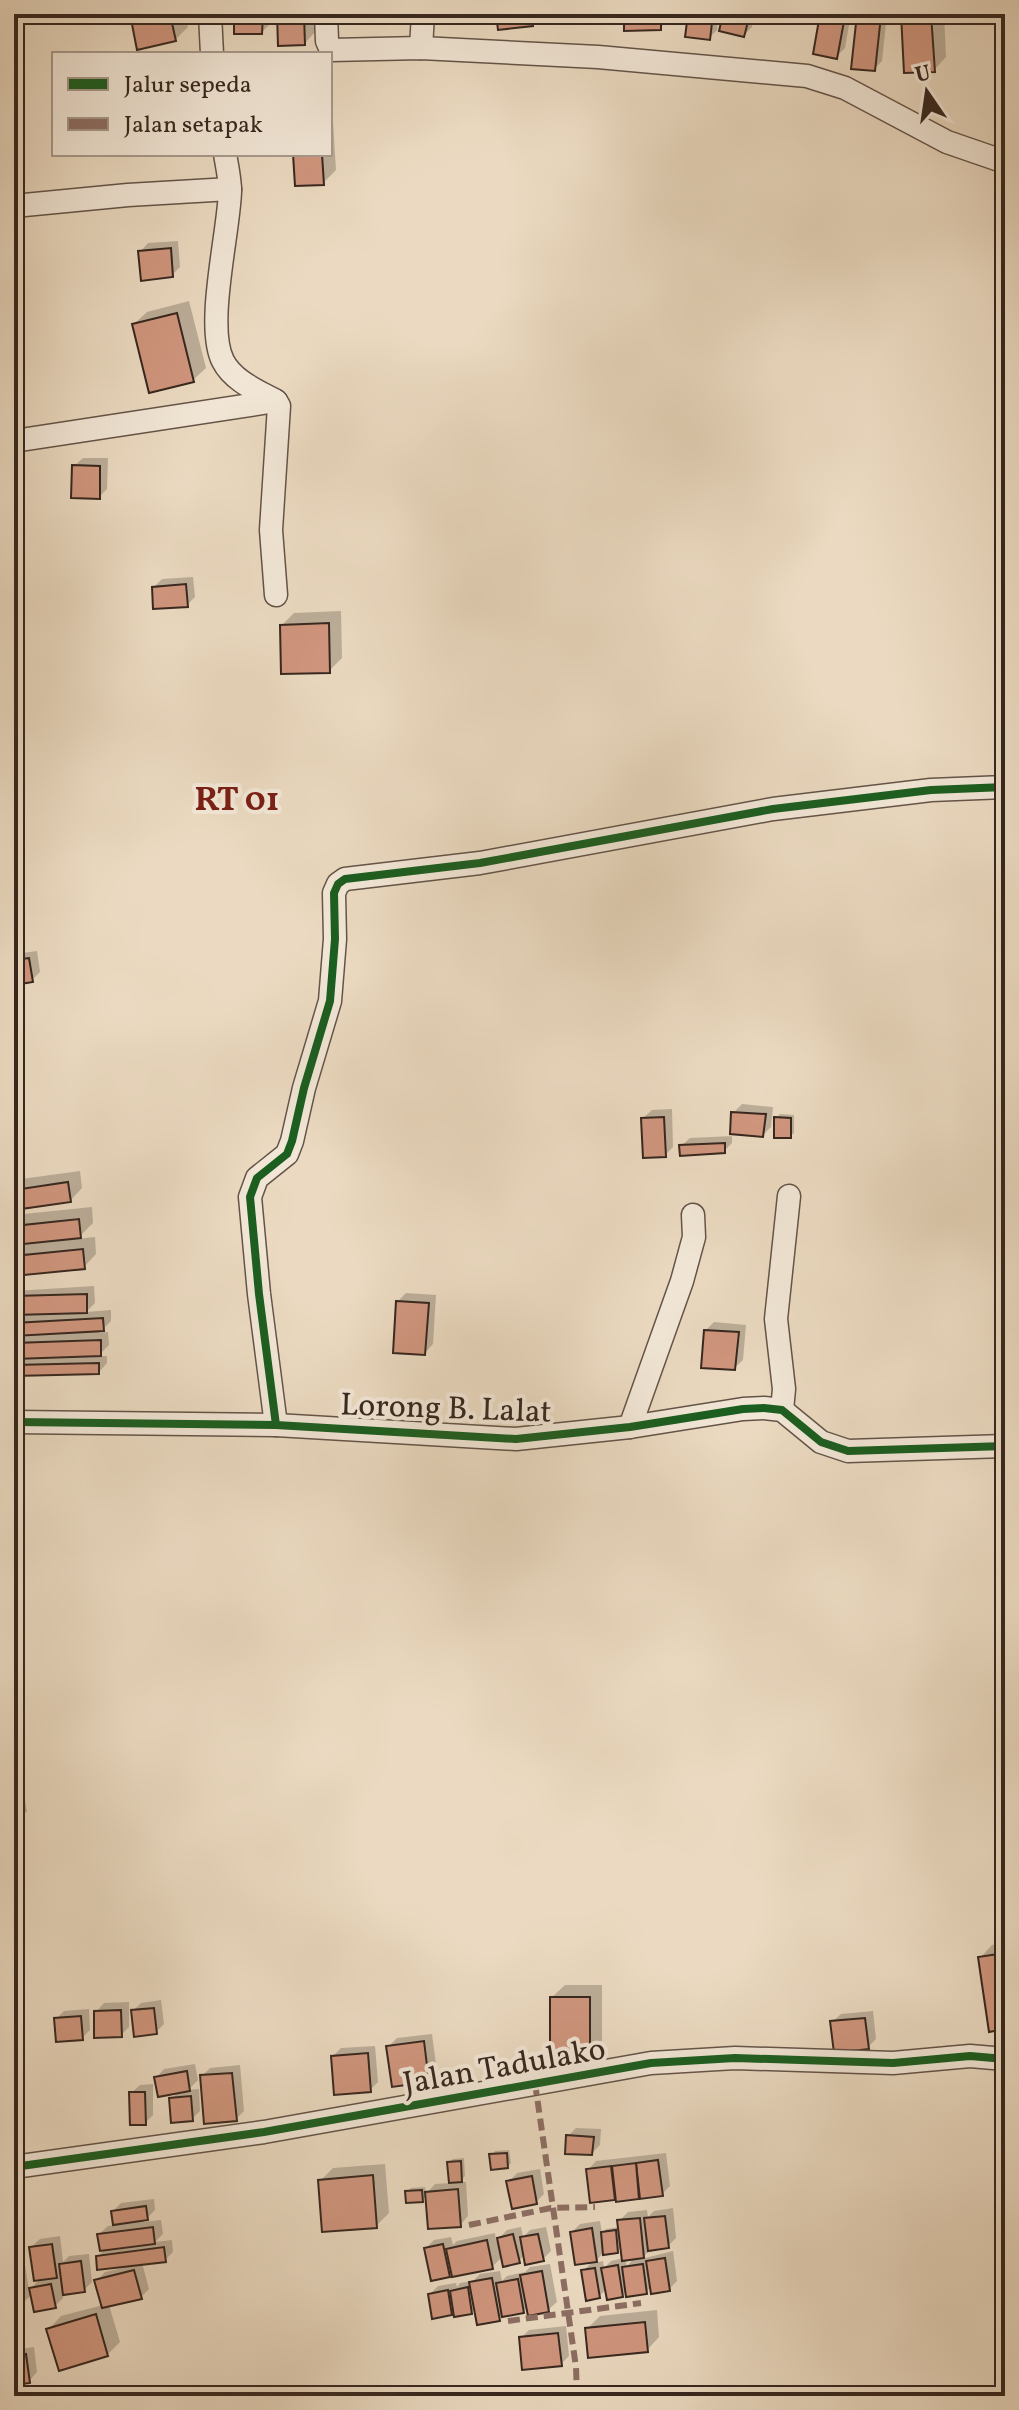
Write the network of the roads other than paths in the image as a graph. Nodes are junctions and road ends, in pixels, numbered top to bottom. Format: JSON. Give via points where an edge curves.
{"nodes":[{"id":1,"x":210,"y":14,"type":"edge"},
{"id":2,"x":326,"y":14,"type":"edge"},
{"id":3,"x":423,"y":14,"type":"edge"},
{"id":4,"x":421,"y":48,"type":"junction"},
{"id":5,"x":212,"y":52,"type":"edge"},
{"id":6,"x":225,"y":156,"type":"edge"},
{"id":7,"x":1005,"y":162,"type":"edge"},
{"id":8,"x":230,"y":189,"type":"junction"},
{"id":9,"x":14,"y":206,"type":"edge"},
{"id":10,"x":276,"y":401,"type":"junction"},
{"id":11,"x":14,"y":441,"type":"edge"},
{"id":12,"x":276,"y":595,"type":"dead end"},
{"id":13,"x":1005,"y":787,"type":"edge"},
{"id":14,"x":789,"y":1196,"type":"dead end"},
{"id":15,"x":693,"y":1215,"type":"dead end"},
{"id":16,"x":782,"y":1410,"type":"junction"},
{"id":17,"x":14,"y":1422,"type":"edge"},
{"id":18,"x":276,"y":1425,"type":"junction"},
{"id":19,"x":630,"y":1427,"type":"junction"},
{"id":20,"x":1005,"y":1446,"type":"edge"},
{"id":21,"x":1005,"y":2059,"type":"edge"},
{"id":22,"x":14,"y":2167,"type":"edge"}],
"edges":[{"from":1,"to":5,"type":"street"},
{"from":2,"to":4,"type":"street","via":[[331,50]]},
{"from":3,"to":4,"type":"street"},
{"from":4,"to":7,"type":"street","via":[[807,76],[845,88],[947,142]]},
{"from":6,"to":8,"type":"street"},
{"from":8,"to":9,"type":"street"},
{"from":8,"to":10,"type":"street","via":[[217,341],[231,373]]},
{"from":10,"to":11,"type":"street"},
{"from":10,"to":12,"type":"street","via":[[271,530]]},
{"from":13,"to":18,"type":"street","via":[[773,809],[338,884],[330,1001],[292,1141],[287,1154],[257,1178],[250,1197]]},
{"from":14,"to":16,"type":"street","via":[[776,1319]]},
{"from":15,"to":19,"type":"street","via":[[694,1237],[682,1281]]},
{"from":16,"to":19,"type":"street","name":"Lorong B. Lalat","via":[[743,1409]]},
{"from":16,"to":20,"type":"street","via":[[821,1442],[848,1451]]},
{"from":17,"to":18,"type":"street","name":"Lorong B. Lalat"},
{"from":18,"to":19,"type":"street","name":"Lorong B. Lalat","via":[[516,1439]]},
{"from":21,"to":22,"type":"street","name":"Jalan Tadulako","via":[[970,2056],[893,2063],[735,2058],[651,2063],[264,2132]]}]}
